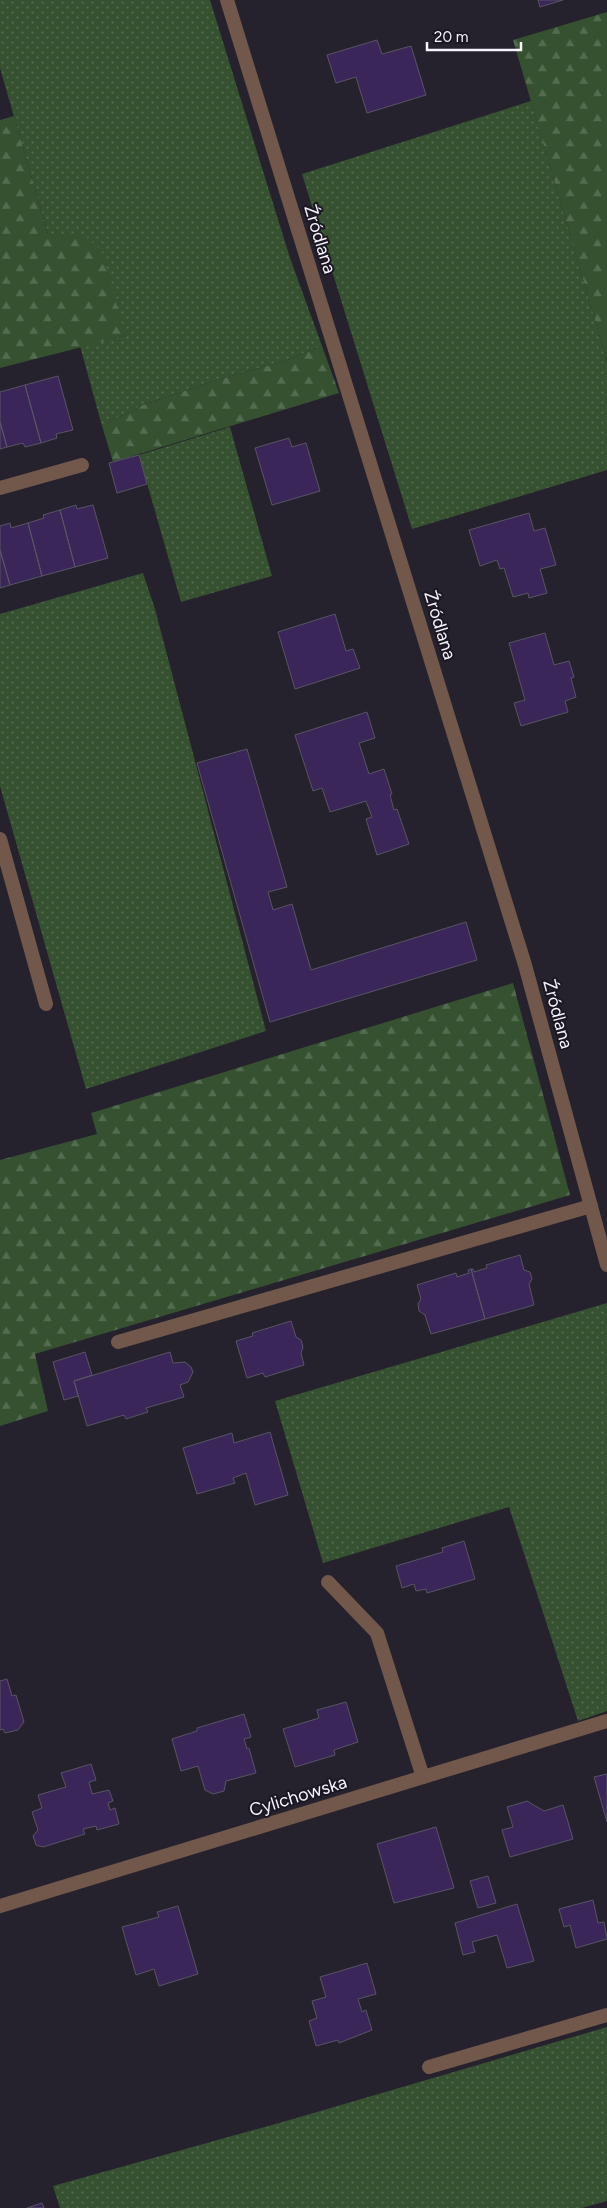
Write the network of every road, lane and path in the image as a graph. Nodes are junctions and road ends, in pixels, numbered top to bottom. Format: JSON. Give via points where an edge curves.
{"nodes":[{"id":1,"x":227,"y":0,"type":"edge"},
{"id":2,"x":82,"y":465,"type":"dead end"},
{"id":3,"x":0,"y":488,"type":"edge"},
{"id":4,"x":0,"y":839,"type":"edge"},
{"id":5,"x":46,"y":1004,"type":"dead end"},
{"id":6,"x":591,"y":1206,"type":"junction"},
{"id":7,"x":607,"y":1265,"type":"edge"},
{"id":8,"x":118,"y":1342,"type":"dead end"},
{"id":9,"x":328,"y":1582,"type":"dead end"},
{"id":10,"x":607,"y":1721,"type":"edge"},
{"id":11,"x":423,"y":1777,"type":"junction"},
{"id":12,"x":0,"y":1906,"type":"edge"},
{"id":13,"x":607,"y":2015,"type":"edge"},
{"id":14,"x":429,"y":2067,"type":"dead end"}],
"edges":[{"from":1,"to":6,"type":"street","name":"Źródlana","via":[[525,965]]},
{"from":2,"to":3,"type":"street"},
{"from":4,"to":5,"type":"street"},
{"from":6,"to":7,"type":"street","name":"Źródlana"},
{"from":6,"to":8,"type":"street"},
{"from":9,"to":11,"type":"street","via":[[378,1633]]},
{"from":10,"to":11,"type":"street","name":"Cylichowska"},
{"from":11,"to":12,"type":"street","name":"Cylichowska"},
{"from":13,"to":14,"type":"street"}]}
